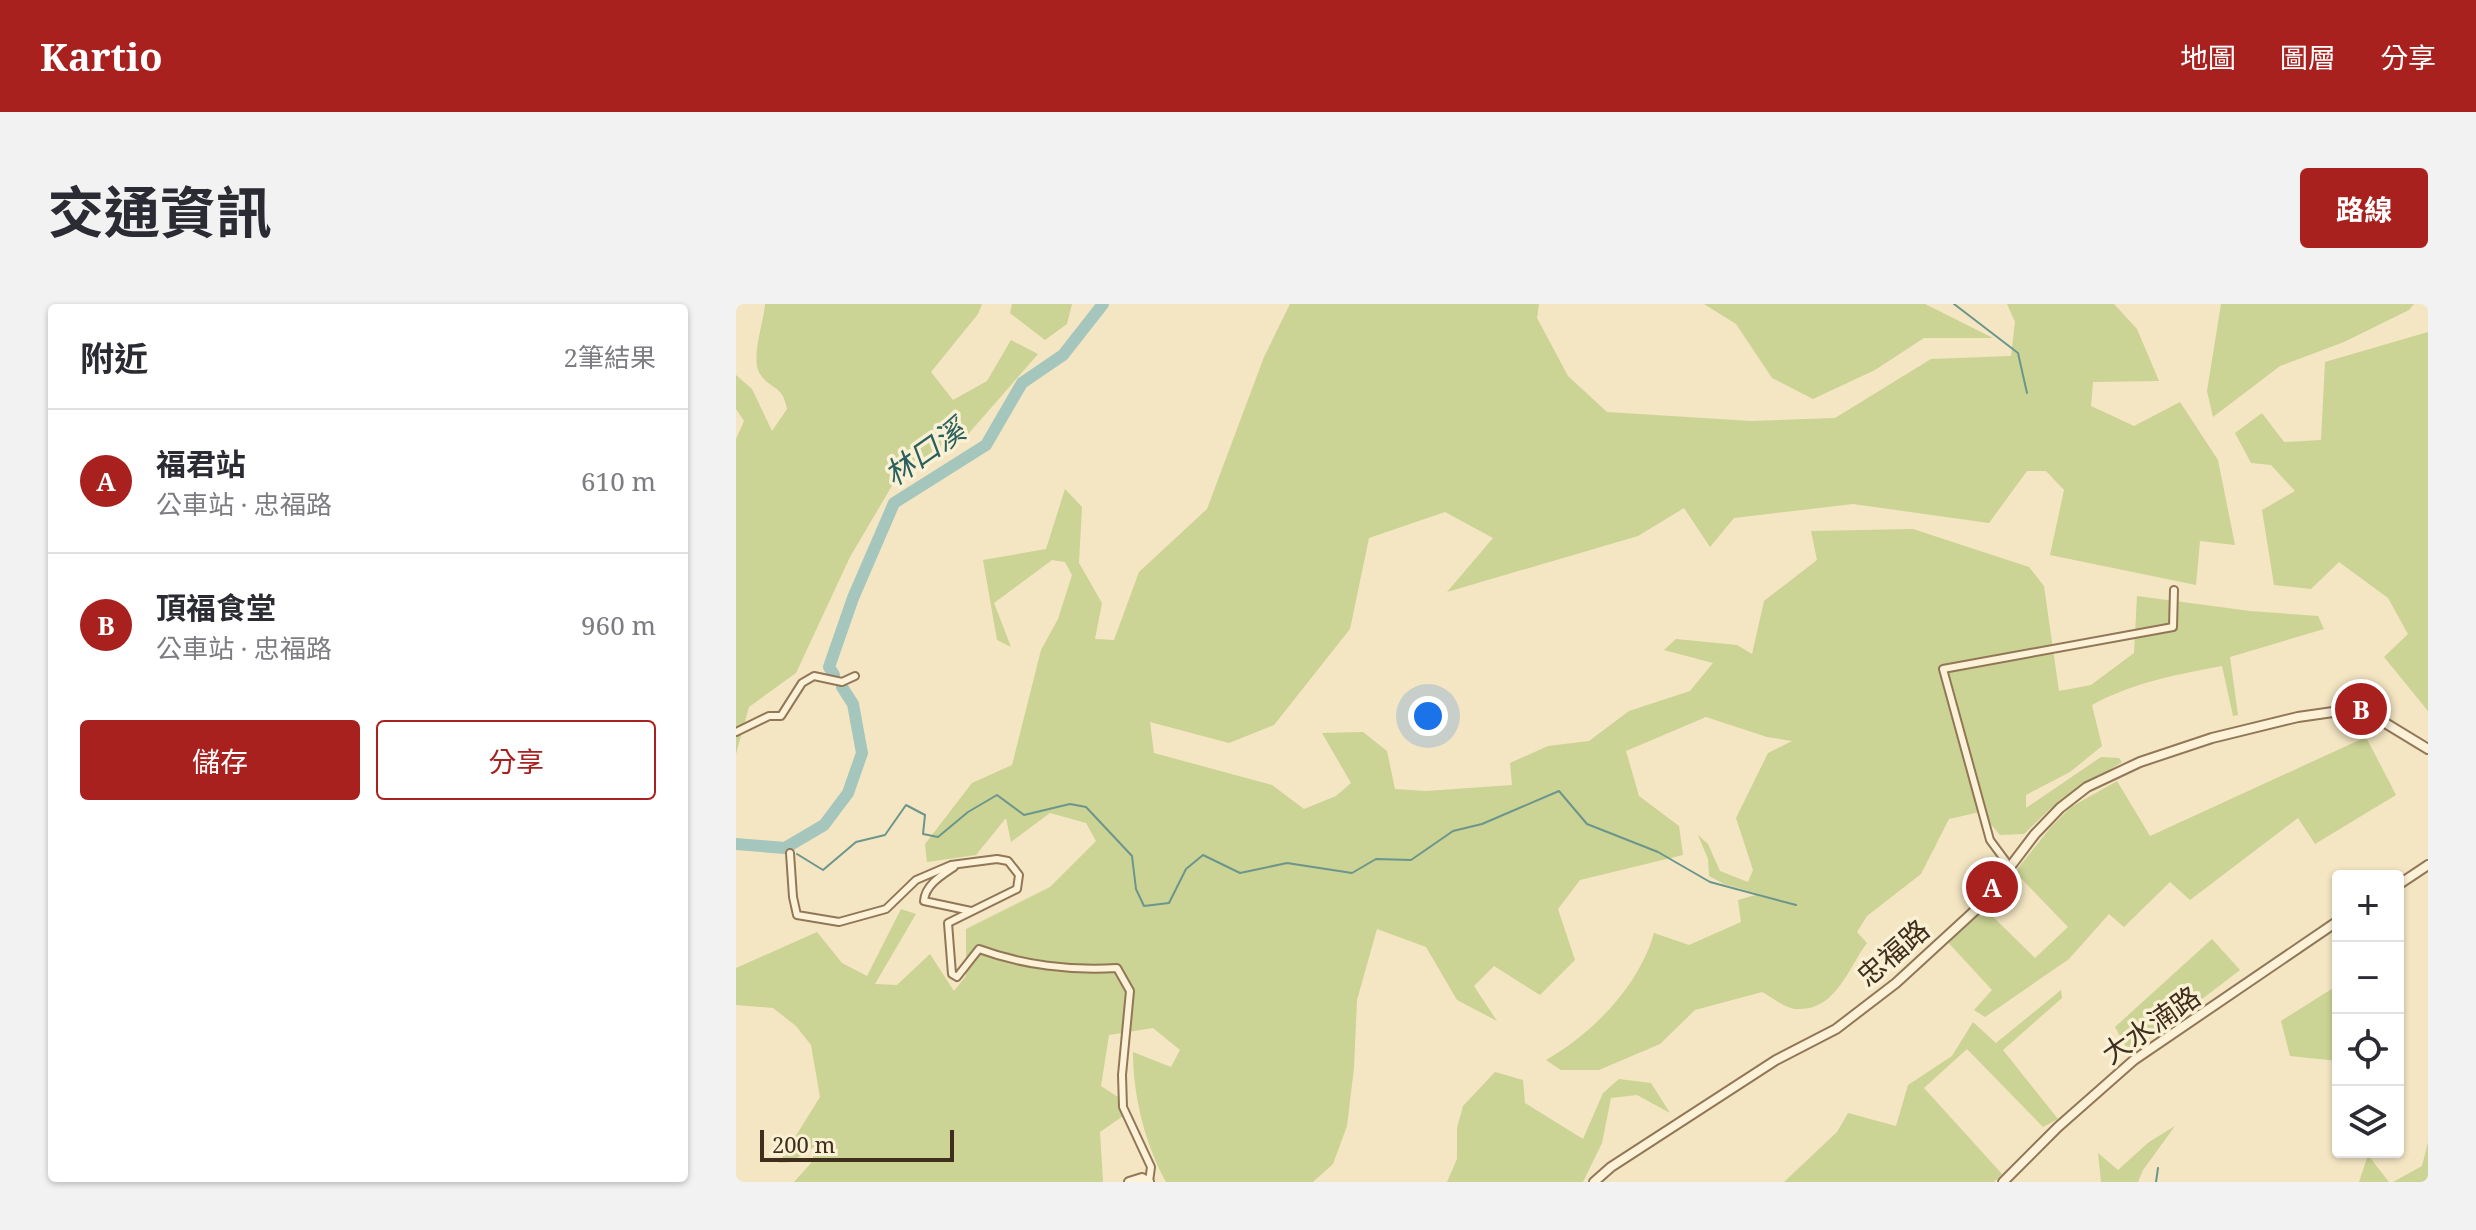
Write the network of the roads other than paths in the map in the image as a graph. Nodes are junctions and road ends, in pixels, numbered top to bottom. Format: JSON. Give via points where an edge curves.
{"nodes":[{"id":1,"x":2174,"y":590,"type":"dead end"},
{"id":2,"x":855,"y":676,"type":"dead end"},
{"id":3,"x":736,"y":732,"type":"edge"},
{"id":4,"x":2428,"y":749,"type":"edge"},
{"id":5,"x":790,"y":853,"type":"dead end"},
{"id":6,"x":958,"y":864,"type":"junction"},
{"id":7,"x":2428,"y":865,"type":"edge"},
{"id":8,"x":2010,"y":867,"type":"junction"},
{"id":9,"x":2404,"y":881,"type":"edge"},
{"id":10,"x":971,"y":911,"type":"junction"},
{"id":11,"x":2332,"y":925,"type":"edge"},
{"id":12,"x":1129,"y":1182,"type":"edge"},
{"id":13,"x":1149,"y":1182,"type":"edge"},
{"id":14,"x":1594,"y":1182,"type":"edge"},
{"id":15,"x":2003,"y":1182,"type":"edge"}],
"edges":[{"from":1,"to":8,"type":"street","via":[[2173,627],[1943,669],[1990,840]]},
{"from":2,"to":3,"type":"street","via":[[842,682],[814,676],[802,683],[781,716],[769,716]]},
{"from":4,"to":8,"type":"street","name":"忠福路","via":[[2377,718],[2348,712],[2298,717],[2212,738],[2087,787],[2060,808]]},
{"from":5,"to":6,"type":"street","via":[[797,915],[839,922],[886,909],[916,880]]},
{"from":6,"to":10,"type":"street","via":[[929,887],[924,901]]},
{"from":6,"to":10,"type":"street","via":[[997,859],[1008,861],[1019,875],[1017,889]]},
{"from":7,"to":9,"type":"street"},
{"from":8,"to":14,"type":"street","name":"忠福路","via":[[1981,905],[1896,983],[1836,1029],[1776,1060]]},
{"from":10,"to":13,"type":"street","via":[[948,923],[952,974],[957,977],[979,949],[1022,962],[1117,968],[1130,991],[1123,1107],[1151,1167]]},
{"from":11,"to":15,"type":"street","name":"大水湳路","via":[[2134,1060]]},
{"from":12,"to":13,"type":"street"}]}
